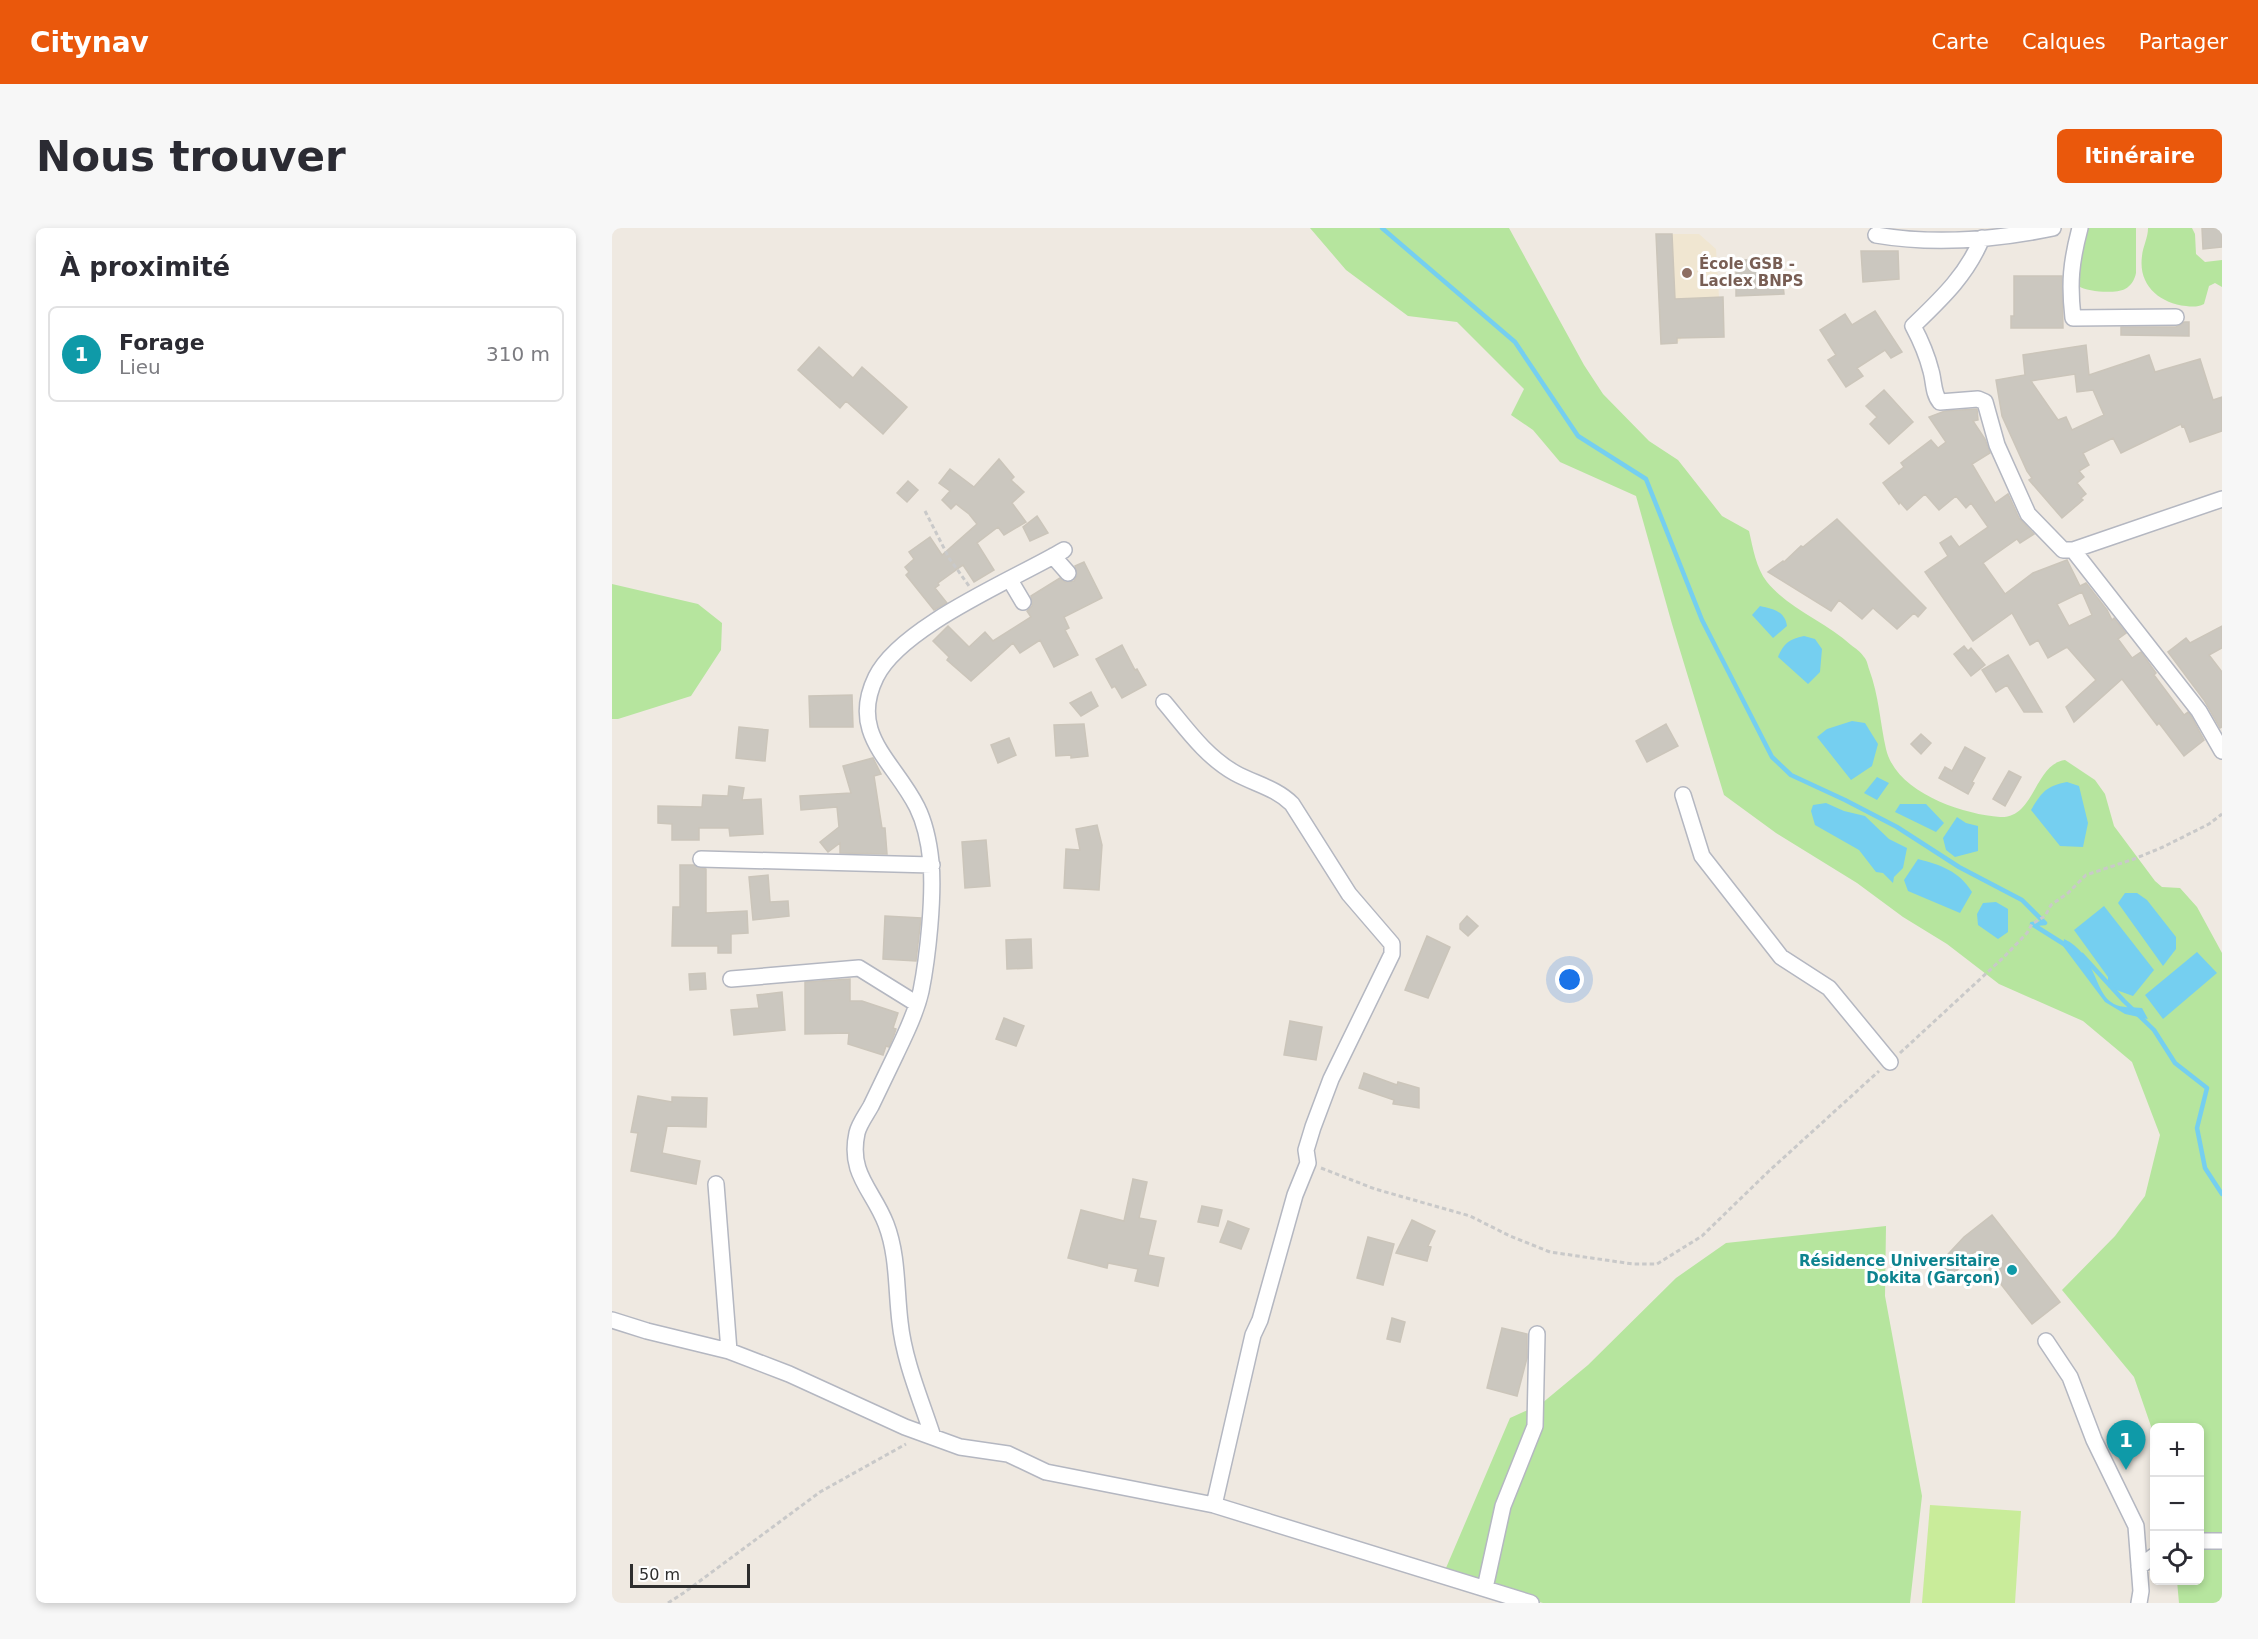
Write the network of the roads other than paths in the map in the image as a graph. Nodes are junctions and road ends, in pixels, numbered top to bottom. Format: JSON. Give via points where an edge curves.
{"nodes":[{"id":1,"x":2053,"y":228,"type":"edge"},
{"id":2,"x":2080,"y":228,"type":"edge"},
{"id":3,"x":1876,"y":235,"type":"dead end"},
{"id":4,"x":1982,"y":238,"type":"junction"},
{"id":5,"x":2176,"y":317,"type":"dead end"},
{"id":6,"x":2222,"y":499,"type":"edge"},
{"id":7,"x":2073,"y":550,"type":"junction"},
{"id":8,"x":1068,"y":573,"type":"dead end"},
{"id":9,"x":1010,"y":580,"type":"junction"},
{"id":10,"x":1023,"y":602,"type":"dead end"},
{"id":11,"x":1164,"y":702,"type":"dead end"},
{"id":12,"x":2222,"y":751,"type":"edge"},
{"id":13,"x":1683,"y":795,"type":"dead end"},
{"id":14,"x":701,"y":858,"type":"dead end"},
{"id":15,"x":932,"y":865,"type":"junction"},
{"id":16,"x":731,"y":979,"type":"dead end"},
{"id":17,"x":917,"y":1004,"type":"junction"},
{"id":18,"x":1890,"y":1062,"type":"road end"},
{"id":19,"x":716,"y":1185,"type":"dead end"},
{"id":20,"x":612,"y":1320,"type":"edge"},
{"id":21,"x":1538,"y":1334,"type":"dead end"},
{"id":22,"x":2046,"y":1341,"type":"dead end"},
{"id":23,"x":729,"y":1351,"type":"junction"},
{"id":24,"x":933,"y":1437,"type":"junction"},
{"id":25,"x":1214,"y":1505,"type":"junction"},
{"id":26,"x":2204,"y":1541,"type":"edge"},
{"id":27,"x":2222,"y":1541,"type":"edge"},
{"id":28,"x":2150,"y":1559,"type":"edge"},
{"id":29,"x":2139,"y":1567,"type":"junction"},
{"id":30,"x":1485,"y":1588,"type":"junction"},
{"id":31,"x":1531,"y":1603,"type":"edge"},
{"id":32,"x":2139,"y":1603,"type":"edge"}],
"edges":[{"from":1,"to":4,"type":"street"},
{"from":2,"to":5,"type":"street","via":[[2072,257],[2073,318]]},
{"from":3,"to":4,"type":"street"},
{"from":4,"to":7,"type":"street","via":[[1959,280],[1913,326],[1931,370],[1936,398],[1948,403],[1965,399],[1985,402],[1997,445],[2028,514],[2063,550]]},
{"from":6,"to":7,"type":"street"},
{"from":7,"to":12,"type":"street","via":[[2199,711]]},
{"from":8,"to":9,"type":"street","via":[[1059,553]]},
{"from":9,"to":10,"type":"street"},
{"from":9,"to":15,"type":"street","via":[[918,632],[888,659],[869,698],[870,736],[916,805],[928,831]]},
{"from":11,"to":25,"type":"street","via":[[1215,760],[1292,804],[1349,894],[1392,944],[1392,954],[1331,1079],[1306,1150],[1308,1163],[1253,1335]]},
{"from":13,"to":18,"type":"street","via":[[1702,856],[1781,957],[1829,988]]},
{"from":14,"to":15,"type":"street"},
{"from":15,"to":17,"type":"street","via":[[929,926]]},
{"from":16,"to":17,"type":"street","via":[[859,968]]},
{"from":17,"to":24,"type":"street","via":[[898,1051],[857,1130],[855,1148],[856,1168],[888,1228],[900,1323]]},
{"from":19,"to":23,"type":"street"},
{"from":20,"to":23,"type":"street"},
{"from":21,"to":30,"type":"street","via":[[1534,1426],[1503,1506]]},
{"from":22,"to":29,"type":"street","via":[[2070,1377],[2094,1440],[2136,1526]]},
{"from":23,"to":24,"type":"street"},
{"from":24,"to":25,"type":"street","via":[[960,1447],[1008,1454],[1046,1472]]},
{"from":25,"to":30,"type":"street"},
{"from":26,"to":27,"type":"street"},
{"from":28,"to":29,"type":"street"},
{"from":29,"to":32,"type":"street"},
{"from":30,"to":31,"type":"street"}]}
